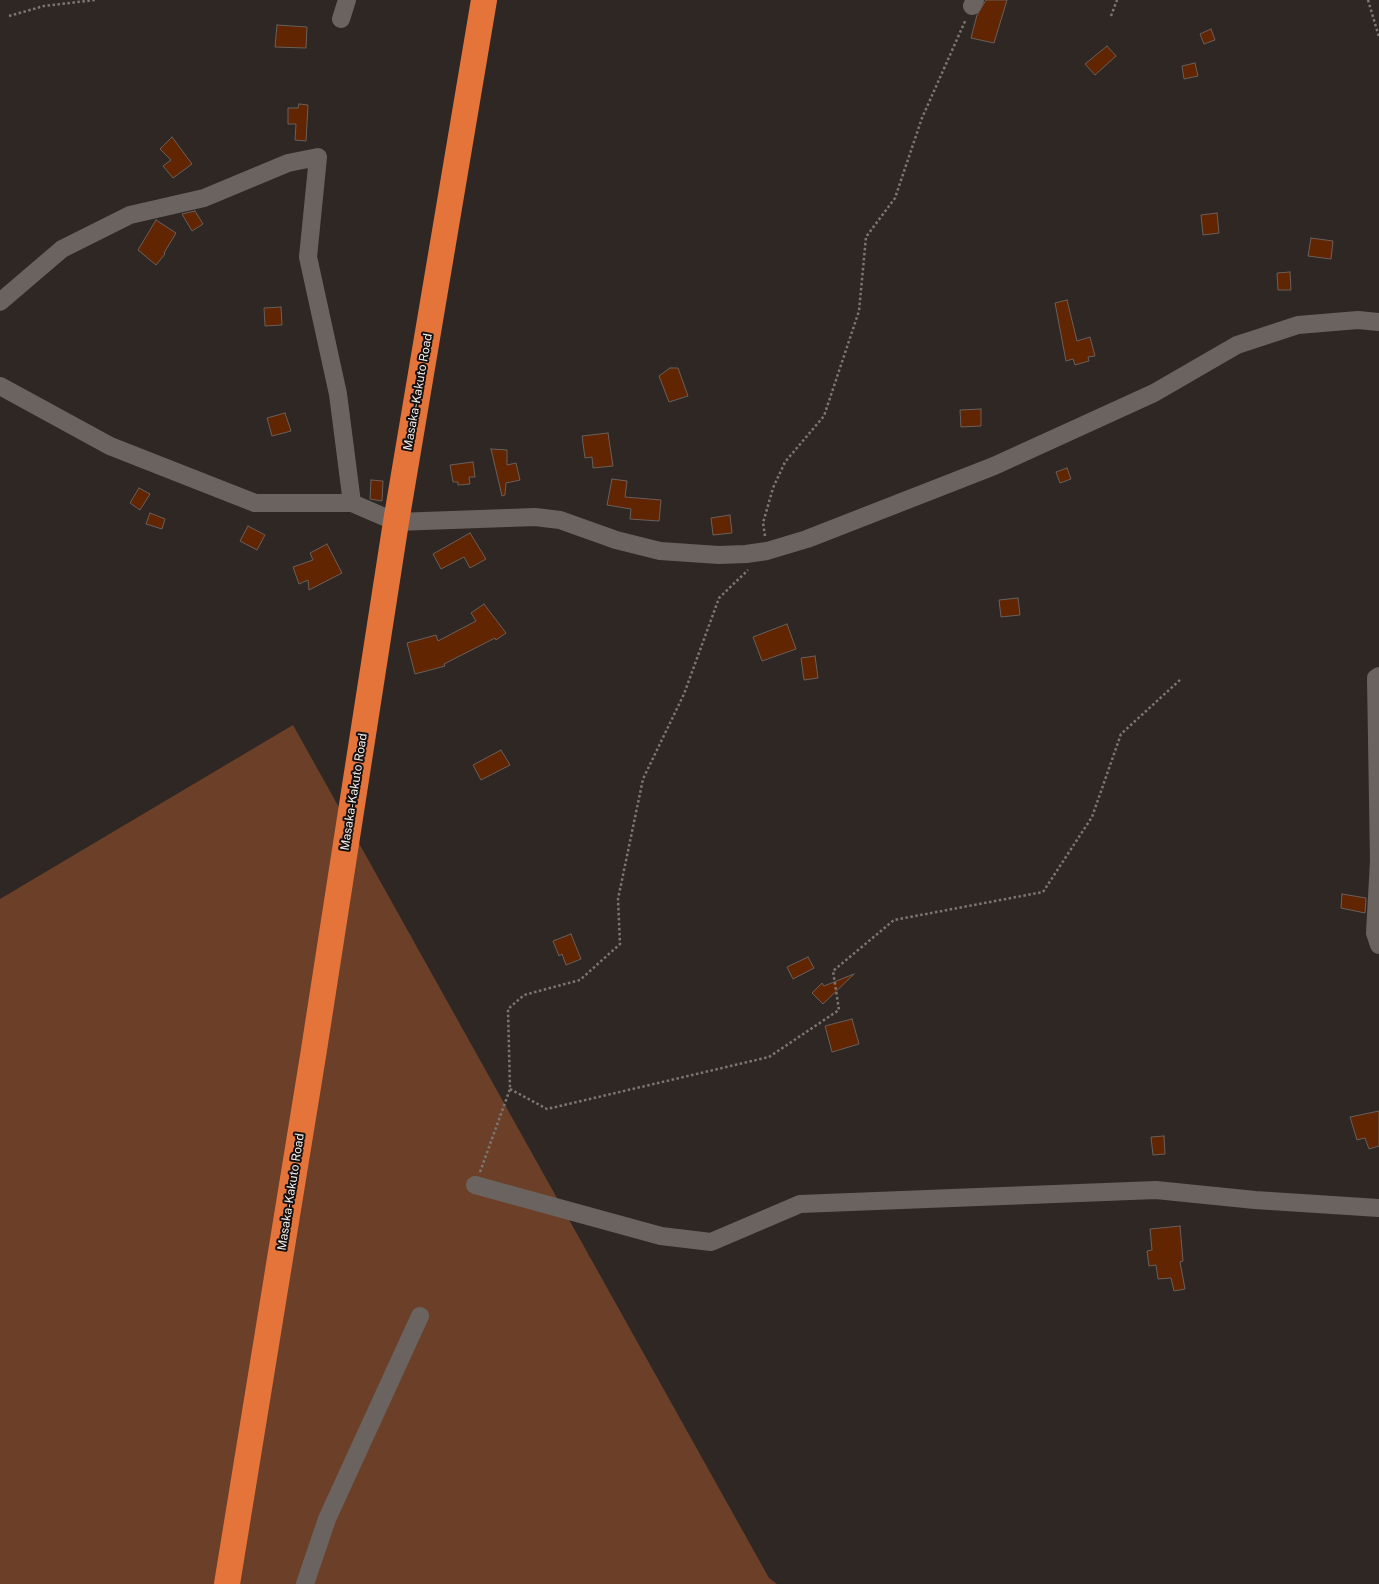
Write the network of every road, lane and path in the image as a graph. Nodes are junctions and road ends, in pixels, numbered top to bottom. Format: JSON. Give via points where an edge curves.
{"nodes":[{"id":1,"x":95,"y":0,"type":"edge"},
{"id":2,"x":347,"y":0,"type":"edge"},
{"id":3,"x":484,"y":0,"type":"edge"},
{"id":4,"x":1118,"y":0,"type":"edge"},
{"id":5,"x":1368,"y":0,"type":"edge"},
{"id":6,"x":973,"y":3,"type":"edge"},
{"id":7,"x":9,"y":16,"type":"dead end"},
{"id":8,"x":1111,"y":16,"type":"dead end"},
{"id":9,"x":340,"y":19,"type":"dead end"},
{"id":10,"x":1379,"y":37,"type":"edge"},
{"id":11,"x":0,"y":302,"type":"edge"},
{"id":12,"x":1379,"y":322,"type":"edge"},
{"id":13,"x":0,"y":386,"type":"edge"},
{"id":14,"x":352,"y":503,"type":"junction"},
{"id":15,"x":396,"y":522,"type":"junction"},
{"id":16,"x":767,"y":551,"type":"junction"},
{"id":17,"x":1379,"y":676,"type":"edge"},
{"id":18,"x":1181,"y":679,"type":"dead end"},
{"id":19,"x":1379,"y":945,"type":"edge"},
{"id":20,"x":510,"y":1089,"type":"junction"},
{"id":21,"x":475,"y":1185,"type":"joint"},
{"id":22,"x":1379,"y":1208,"type":"edge"},
{"id":23,"x":420,"y":1316,"type":"dead end"},
{"id":24,"x":227,"y":1584,"type":"edge"},
{"id":25,"x":305,"y":1584,"type":"edge"}],
"edges":[{"from":1,"to":7,"type":"path","via":[[44,6]]},
{"from":2,"to":9,"type":"street"},
{"from":3,"to":15,"type":"highway","name":"Masaka-Kakuto Road"},
{"from":4,"to":8,"type":"path"},
{"from":5,"to":10,"type":"path"},
{"from":6,"to":16,"type":"path","via":[[922,118],[895,198],[866,237],[859,311],[824,416],[785,462],[774,488],[764,523]]},
{"from":11,"to":14,"type":"street","via":[[62,250],[130,215],[204,198],[288,162],[318,158],[308,257],[338,394]]},
{"from":12,"to":16,"type":"street","via":[[1358,320],[1298,325],[1237,345],[1154,393],[994,466],[845,525]]},
{"from":13,"to":14,"type":"street","via":[[110,446],[256,503]]},
{"from":14,"to":15,"type":"street"},
{"from":15,"to":16,"type":"street","via":[[535,517],[560,520],[616,540],[660,551],[719,555]]},
{"from":15,"to":24,"type":"highway","name":"Masaka-Kakuto Road"},
{"from":16,"to":20,"type":"path","via":[[719,598],[684,694],[643,779],[618,899],[620,944],[580,980],[524,995],[508,1009]]},
{"from":17,"to":19,"type":"street","via":[[1376,678],[1379,861],[1375,933]]},
{"from":18,"to":20,"type":"path","via":[[1121,734],[1092,817],[1043,892],[894,920],[833,971],[839,1010],[769,1057],[546,1109]]},
{"from":20,"to":21,"type":"path"},
{"from":21,"to":22,"type":"street","via":[[661,1236],[711,1242],[800,1204],[1156,1190]]},
{"from":23,"to":25,"type":"street","via":[[327,1519]]}]}
